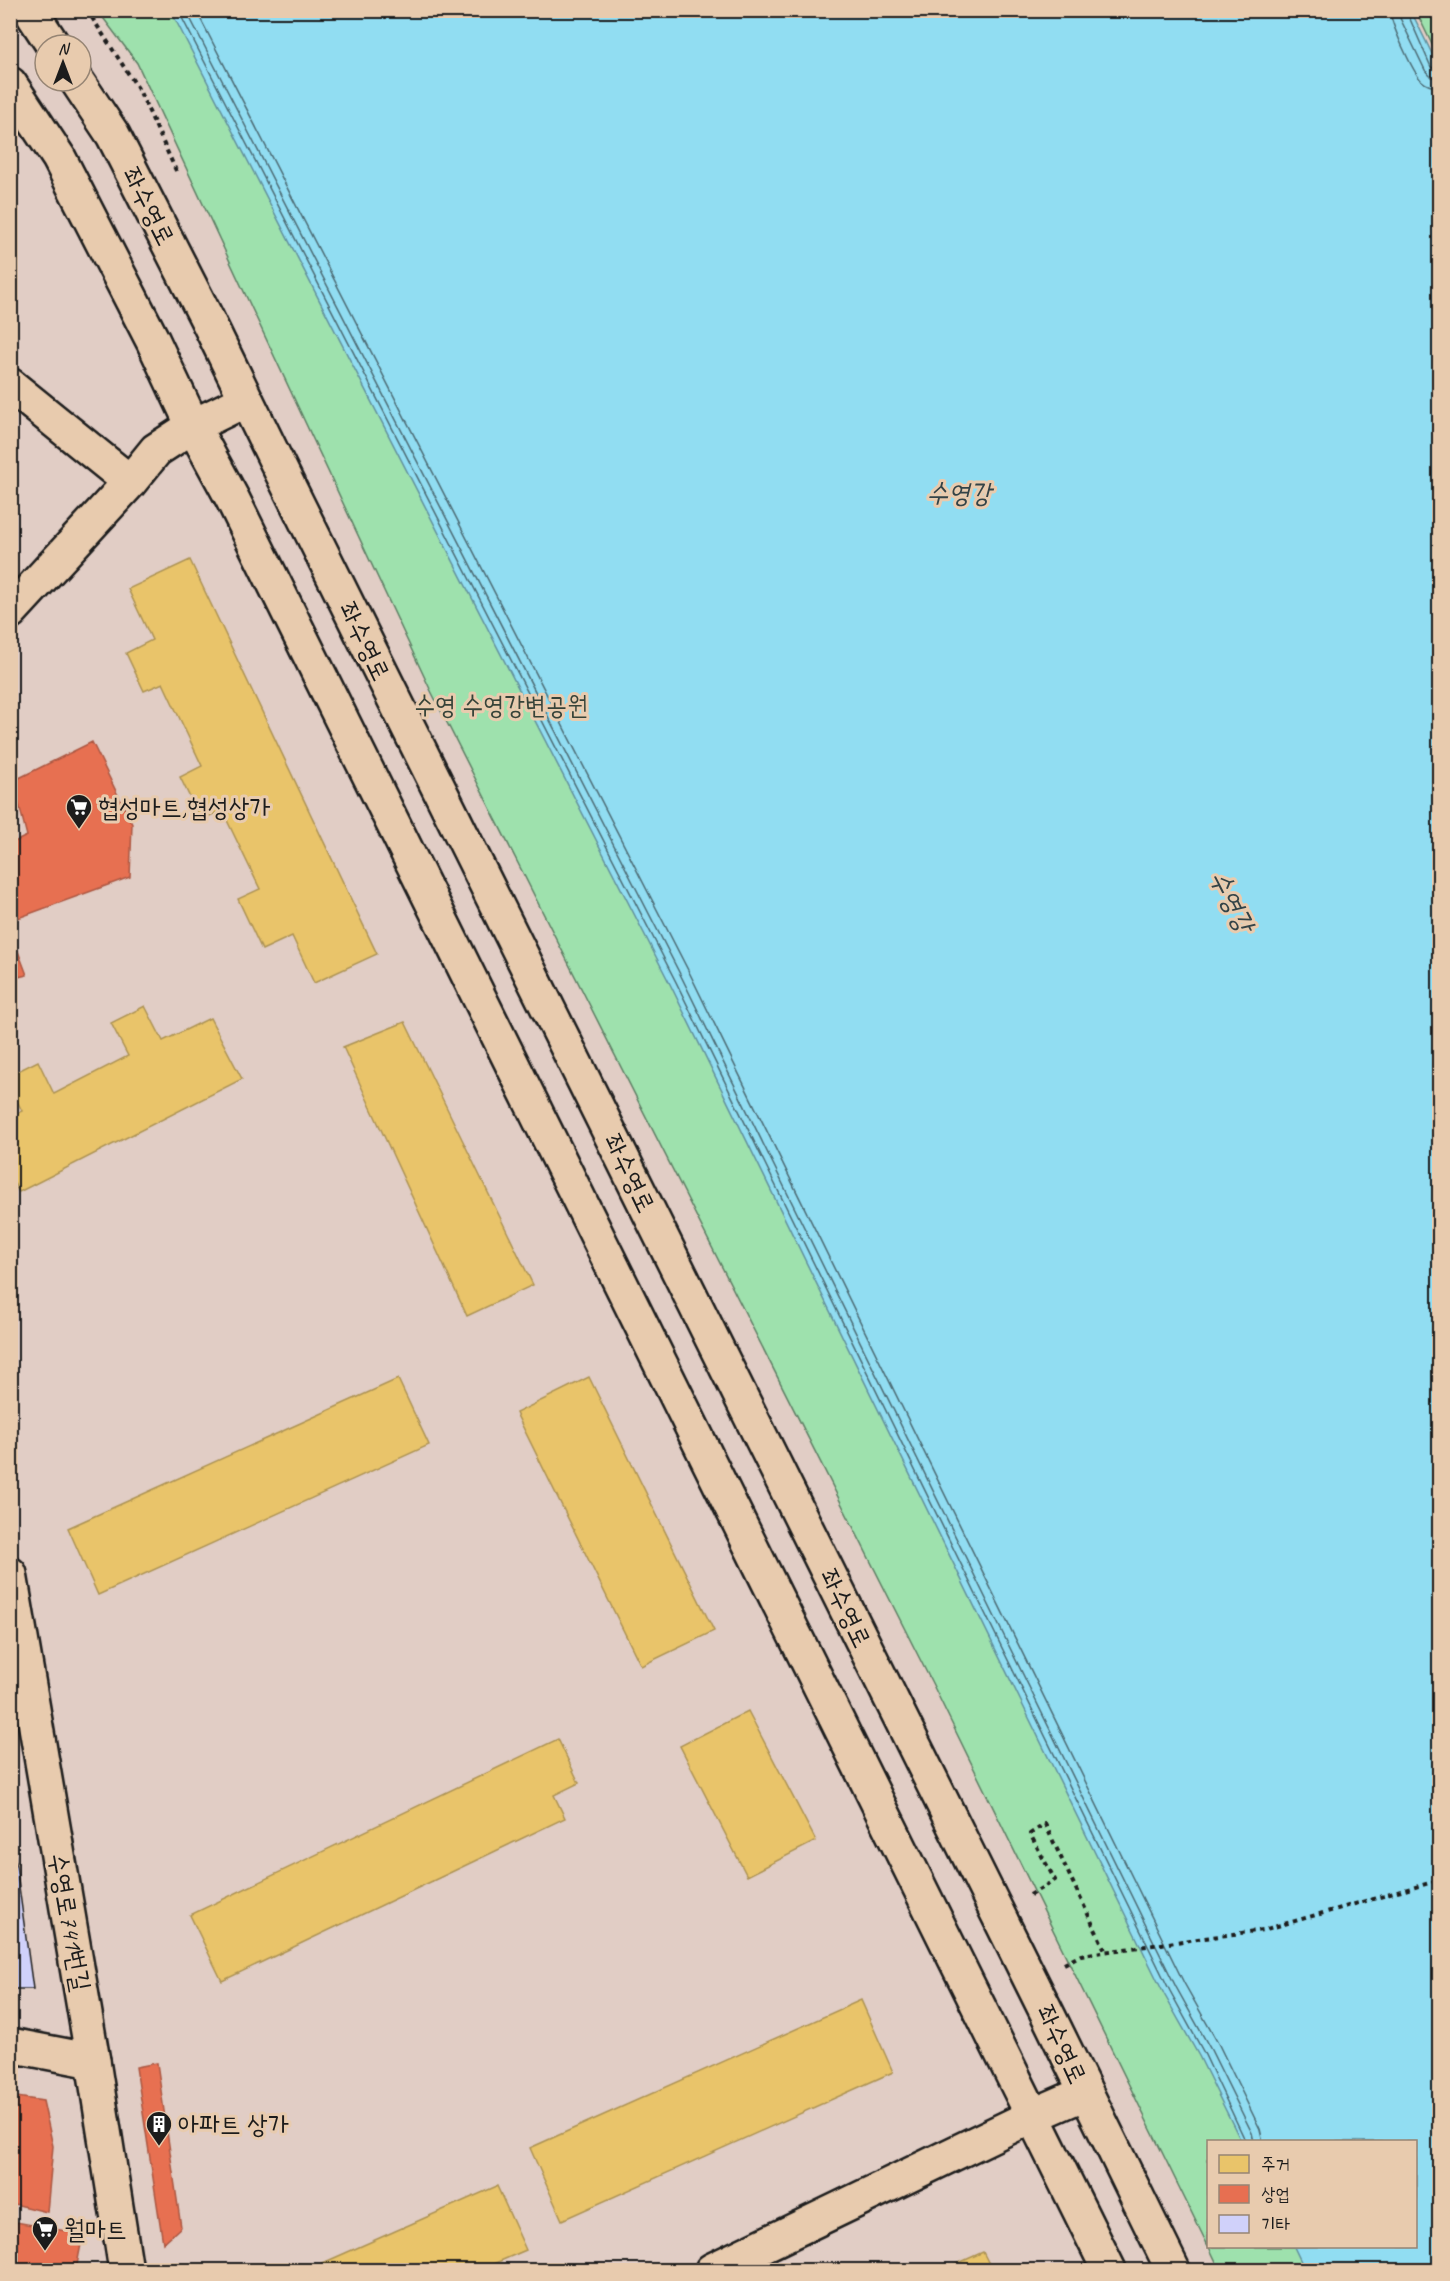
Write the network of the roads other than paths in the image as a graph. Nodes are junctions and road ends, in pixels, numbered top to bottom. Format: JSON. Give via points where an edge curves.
{"nodes":[{"id":1,"x":30,"y":10,"type":"edge"},
{"id":2,"x":45,"y":33,"type":"edge"},
{"id":3,"x":10,"y":84,"type":"edge"},
{"id":4,"x":85,"y":93,"type":"edge"},
{"id":5,"x":10,"y":385,"type":"edge"},
{"id":6,"x":246,"y":400,"type":"junction"},
{"id":7,"x":193,"y":426,"type":"junction"},
{"id":8,"x":130,"y":482,"type":"junction"},
{"id":9,"x":10,"y":612,"type":"edge"},
{"id":10,"x":10,"y":1574,"type":"edge"},
{"id":11,"x":10,"y":2045,"type":"edge"},
{"id":12,"x":93,"y":2061,"type":"junction"},
{"id":13,"x":1085,"y":2093,"type":"junction"},
{"id":14,"x":1032,"y":2116,"type":"junction"},
{"id":15,"x":126,"y":2271,"type":"edge"},
{"id":16,"x":712,"y":2271,"type":"edge"},
{"id":17,"x":1109,"y":2271,"type":"edge"},
{"id":18,"x":1173,"y":2271,"type":"edge"}],
"edges":[{"from":1,"to":2,"type":"main road"},
{"from":3,"to":7,"type":"main road","via":[[59,158]]},
{"from":4,"to":6,"type":"main road","name":"좌수영로","via":[[113,135]]},
{"from":5,"to":8,"type":"main road"},
{"from":6,"to":7,"type":"main road"},
{"from":6,"to":13,"type":"main road","name":"좌수영로"},
{"from":7,"to":8,"type":"main road","via":[[156,450]]},
{"from":7,"to":14,"type":"main road"},
{"from":8,"to":9,"type":"main road"},
{"from":10,"to":12,"type":"main road","name":"수영로741번길"},
{"from":11,"to":12,"type":"main road"},
{"from":12,"to":15,"type":"main road","name":"수영로741번길"},
{"from":13,"to":14,"type":"main road"},
{"from":13,"to":18,"type":"main road","name":"좌수영로"},
{"from":14,"to":16,"type":"main road"},
{"from":14,"to":17,"type":"main road"}]}
